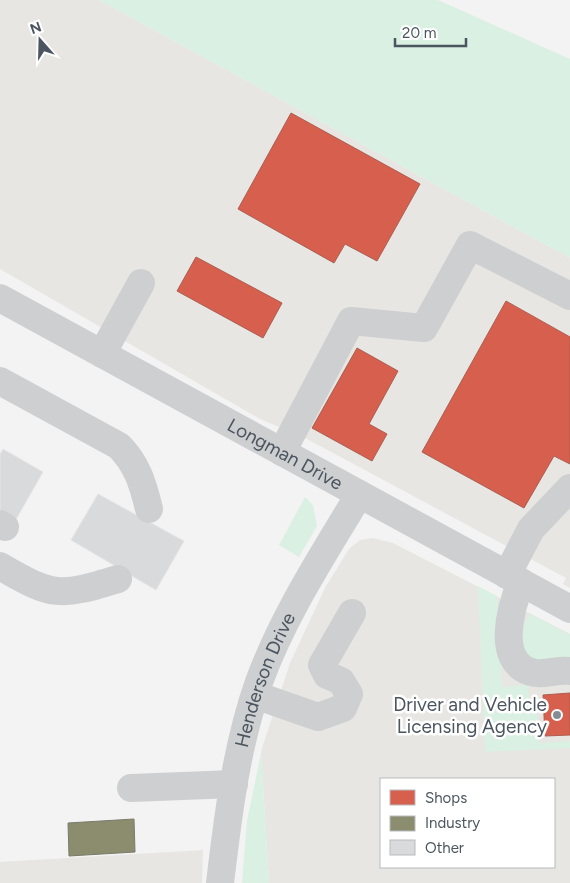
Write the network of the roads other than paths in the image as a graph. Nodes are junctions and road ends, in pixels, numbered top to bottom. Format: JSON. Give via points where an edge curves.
{"nodes":[{"id":1,"x":141,"y":283,"type":"dead end"},
{"id":2,"x":570,"y":296,"type":"edge"},
{"id":3,"x":4,"y":308,"type":"edge"},
{"id":4,"x":102,"y":354,"type":"junction"},
{"id":5,"x":0,"y":381,"type":"edge"},
{"id":6,"x":282,"y":452,"type":"junction"},
{"id":7,"x":570,"y":488,"type":"edge"},
{"id":8,"x":359,"y":495,"type":"junction"},
{"id":9,"x":149,"y":509,"type":"dead end"},
{"id":10,"x":0,"y":566,"type":"edge"},
{"id":11,"x":118,"y":579,"type":"dead end"},
{"id":12,"x":514,"y":579,"type":"junction"},
{"id":13,"x":570,"y":609,"type":"edge"},
{"id":14,"x":352,"y":613,"type":"dead end"},
{"id":15,"x":570,"y":671,"type":"edge"},
{"id":16,"x":255,"y":695,"type":"junction"},
{"id":17,"x":234,"y":784,"type":"junction"},
{"id":18,"x":131,"y":788,"type":"dead end"},
{"id":19,"x":220,"y":883,"type":"edge"}],
"edges":[{"from":1,"to":4,"type":"street"},
{"from":2,"to":6,"type":"street","via":[[470,245],[424,328],[351,321]]},
{"from":3,"to":4,"type":"street","name":"Longman Drive"},
{"from":4,"to":6,"type":"street","name":"Longman Drive"},
{"from":5,"to":9,"type":"street","via":[[119,446],[131,458],[141,478]]},
{"from":6,"to":8,"type":"street","name":"Longman Drive"},
{"from":7,"to":12,"type":"street","via":[[531,530]]},
{"from":8,"to":12,"type":"street","name":"Longman Drive"},
{"from":8,"to":16,"type":"street","name":"Henderson Drive","via":[[281,631]]},
{"from":10,"to":11,"type":"street","via":[[44,589],[60,593]]},
{"from":12,"to":13,"type":"street","name":"Longman Drive"},
{"from":12,"to":15,"type":"street","via":[[509,632],[511,653],[518,666],[533,673]]},
{"from":14,"to":16,"type":"street","via":[[322,665],[327,675],[341,681],[349,694],[343,708],[318,717]]},
{"from":16,"to":17,"type":"street","name":"Henderson Drive"},
{"from":17,"to":18,"type":"street"},
{"from":17,"to":19,"type":"street","name":"Henderson Drive"}]}
